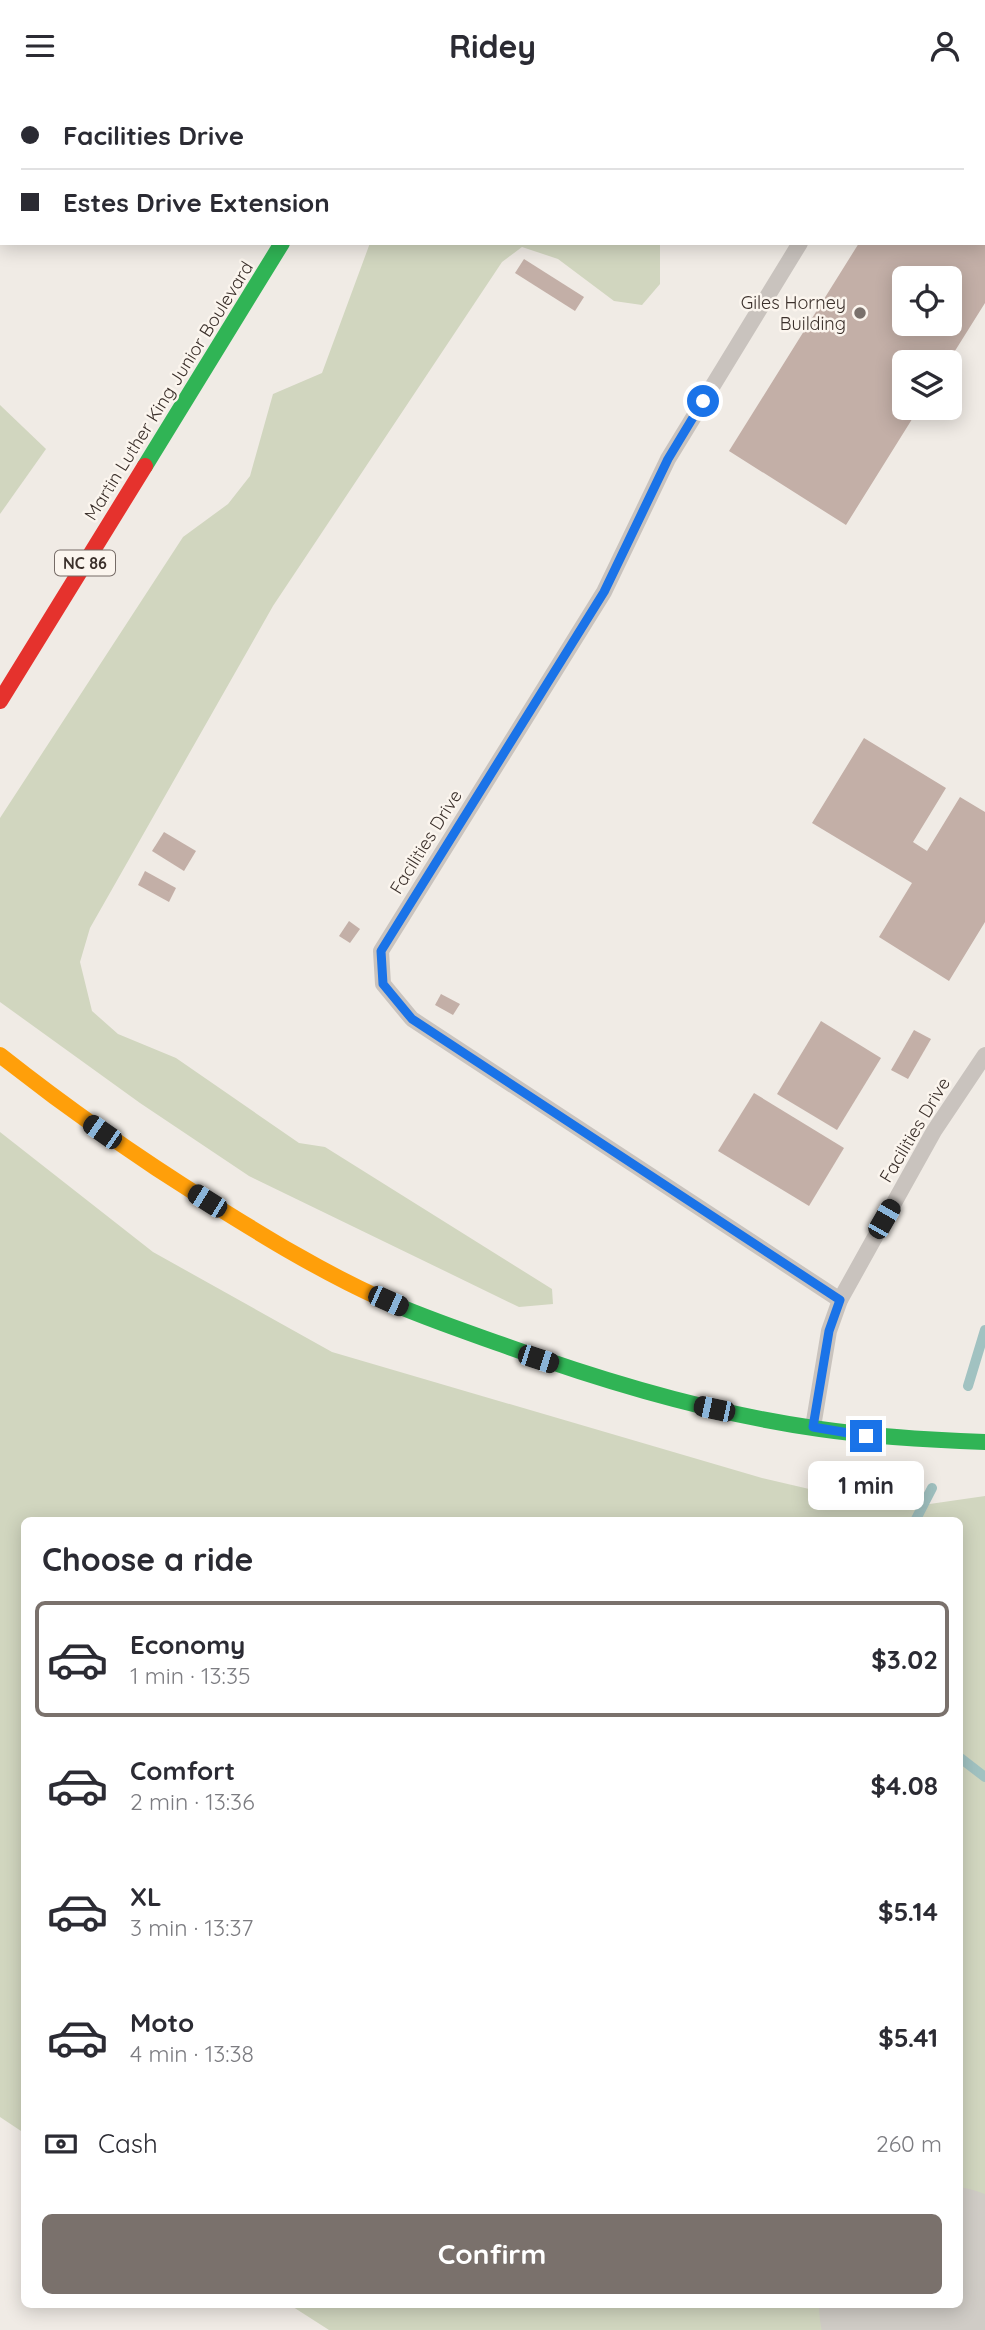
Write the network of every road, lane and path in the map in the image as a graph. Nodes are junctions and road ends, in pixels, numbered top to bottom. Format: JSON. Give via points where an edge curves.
{"nodes":[{"id":1,"x":281,"y":245,"type":"edge"},
{"id":2,"x":799,"y":245,"type":"edge"},
{"id":3,"x":0,"y":701,"type":"edge"},
{"id":4,"x":0,"y":1055,"type":"edge"},
{"id":5,"x":985,"y":1055,"type":"edge"},
{"id":6,"x":840,"y":1300,"type":"junction"},
{"id":7,"x":813,"y":1427,"type":"junction"},
{"id":8,"x":985,"y":1442,"type":"edge"}],
"edges":[{"from":1,"to":3,"type":"main road","name":"Martin Luther King Junior Boulevard","number":"NC 86"},
{"from":2,"to":6,"type":"lane","name":"Facilities Drive","via":[[668,459],[604,592],[381,951],[383,984],[412,1019]]},
{"from":4,"to":7,"type":"main road","via":[[137,1157],[351,1285],[470,1334],[658,1397]]},
{"from":5,"to":6,"type":"lane","name":"Facilities Drive","via":[[934,1131]]},
{"from":6,"to":7,"type":"lane","name":"Facilities Drive","via":[[829,1331]]},
{"from":7,"to":8,"type":"main road","via":[[866,1436]]}]}
